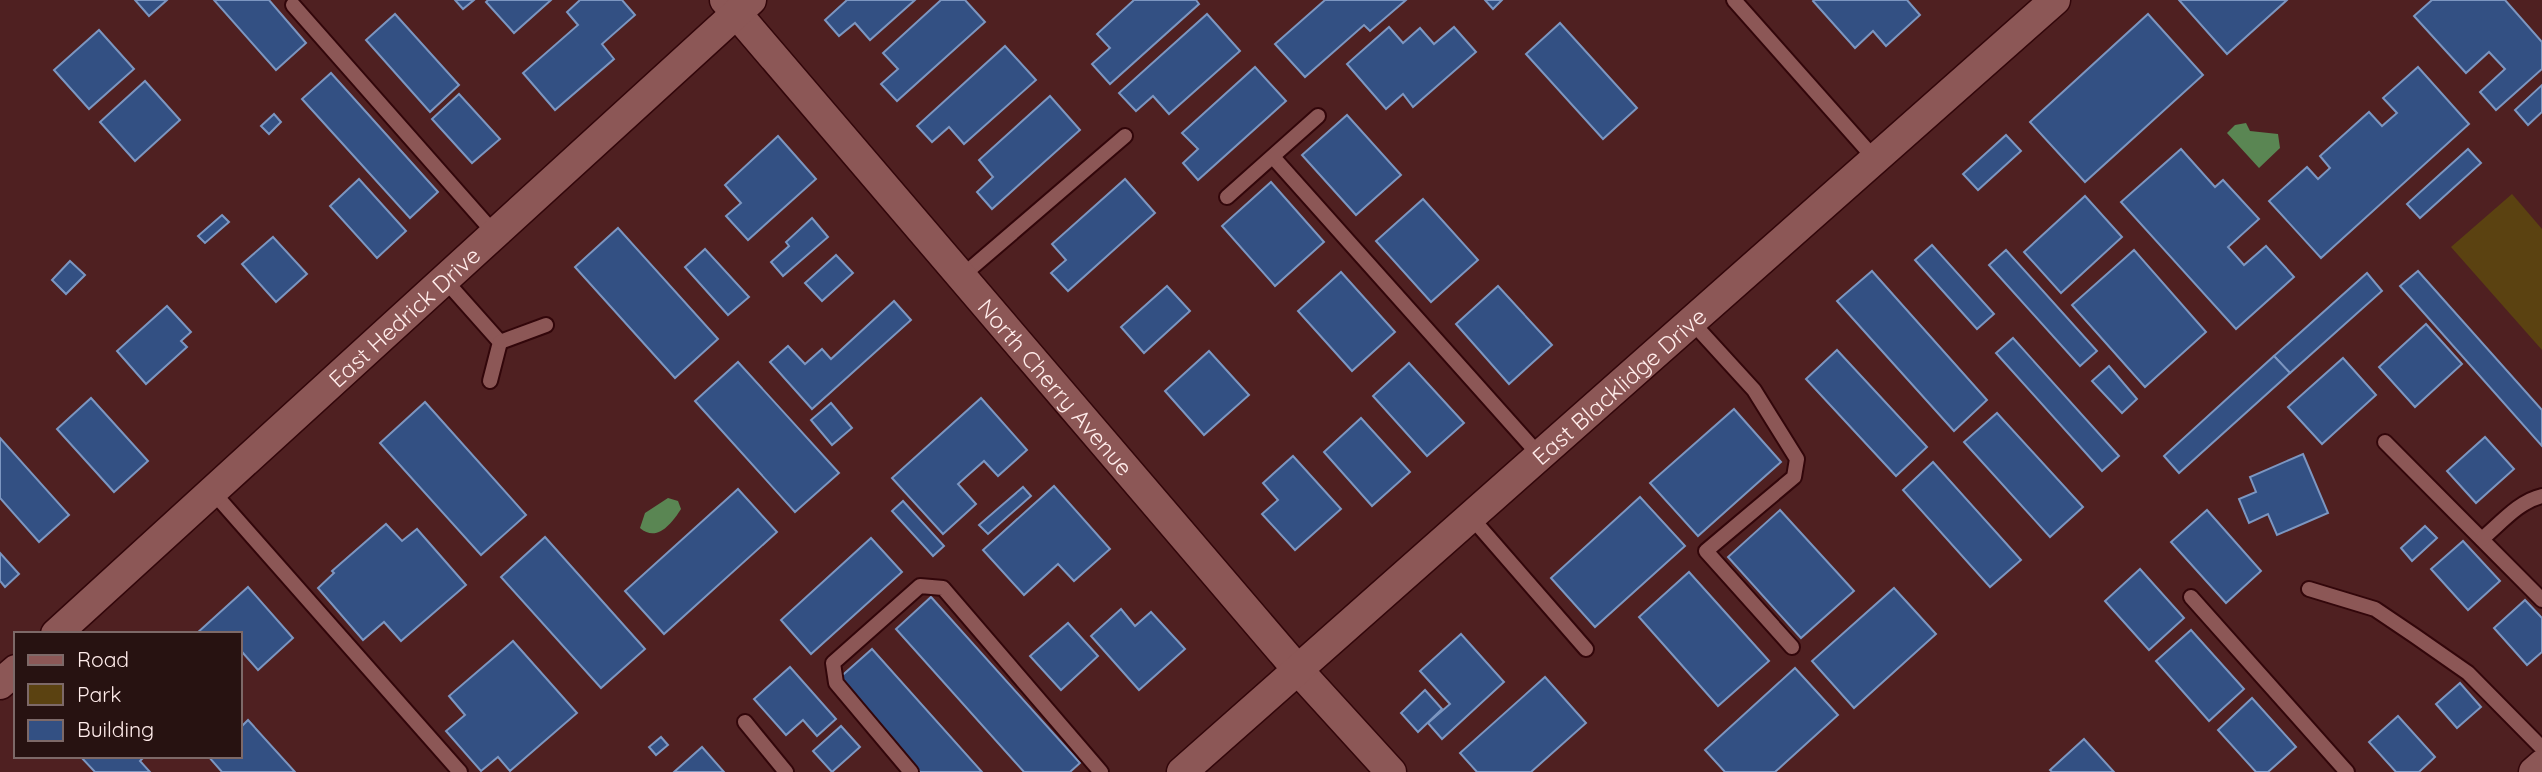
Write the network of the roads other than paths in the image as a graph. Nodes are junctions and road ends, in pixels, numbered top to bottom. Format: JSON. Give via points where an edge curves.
{"nodes":[{"id":1,"x":1734,"y":0,"type":"edge"},
{"id":2,"x":2054,"y":0,"type":"edge"},
{"id":3,"x":737,"y":4,"type":"edge"},
{"id":4,"x":293,"y":5,"type":"dead end"},
{"id":5,"x":1318,"y":116,"type":"dead end"},
{"id":6,"x":1125,"y":136,"type":"dead end"},
{"id":7,"x":1273,"y":157,"type":"junction"},
{"id":8,"x":1875,"y":159,"type":"junction"},
{"id":9,"x":1227,"y":197,"type":"dead end"},
{"id":10,"x":495,"y":234,"type":"junction"},
{"id":11,"x":961,"y":276,"type":"junction"},
{"id":12,"x":444,"y":279,"type":"junction"},
{"id":13,"x":1691,"y":321,"type":"junction"},
{"id":14,"x":546,"y":325,"type":"dead end"},
{"id":15,"x":500,"y":342,"type":"junction"},
{"id":16,"x":490,"y":381,"type":"dead end"},
{"id":17,"x":2385,"y":442,"type":"dead end"},
{"id":18,"x":1540,"y":456,"type":"junction"},
{"id":19,"x":212,"y":491,"type":"junction"},
{"id":20,"x":2542,"y":496,"type":"edge"},
{"id":21,"x":1471,"y":517,"type":"junction"},
{"id":22,"x":2482,"y":539,"type":"junction"},
{"id":23,"x":2309,"y":589,"type":"dead end"},
{"id":24,"x":2191,"y":597,"type":"dead end"},
{"id":25,"x":2542,"y":600,"type":"edge"},
{"id":26,"x":57,"y":632,"type":"edge"},
{"id":27,"x":1792,"y":647,"type":"dead end"},
{"id":28,"x":1587,"y":649,"type":"dead end"},
{"id":29,"x":1298,"y":670,"type":"junction"},
{"id":30,"x":14,"y":672,"type":"edge"},
{"id":31,"x":0,"y":684,"type":"edge"},
{"id":32,"x":744,"y":722,"type":"dead end"},
{"id":33,"x":2542,"y":748,"type":"edge"},
{"id":34,"x":2542,"y":765,"type":"edge"},
{"id":35,"x":460,"y":772,"type":"edge"},
{"id":36,"x":786,"y":772,"type":"edge"},
{"id":37,"x":911,"y":772,"type":"edge"},
{"id":38,"x":1101,"y":772,"type":"edge"},
{"id":39,"x":1182,"y":772,"type":"edge"},
{"id":40,"x":1391,"y":772,"type":"edge"},
{"id":41,"x":2347,"y":772,"type":"edge"},
{"id":42,"x":2534,"y":772,"type":"edge"}],
"edges":[{"from":1,"to":8,"type":"lane"},
{"from":2,"to":8,"type":"street","name":"East Blacklidge Drive"},
{"from":3,"to":10,"type":"street","name":"East Hedrick Drive"},
{"from":3,"to":11,"type":"street","name":"North Cherry Avenue"},
{"from":4,"to":10,"type":"lane"},
{"from":5,"to":7,"type":"lane"},
{"from":6,"to":11,"type":"lane"},
{"from":7,"to":9,"type":"lane"},
{"from":7,"to":18,"type":"lane"},
{"from":8,"to":13,"type":"street","name":"East Blacklidge Drive"},
{"from":10,"to":12,"type":"street","name":"East Hedrick Drive"},
{"from":11,"to":29,"type":"street","name":"North Cherry Avenue"},
{"from":12,"to":15,"type":"lane"},
{"from":12,"to":19,"type":"street","name":"East Hedrick Drive"},
{"from":13,"to":18,"type":"street","name":"East Blacklidge Drive"},
{"from":13,"to":27,"type":"lane","via":[[1754,390],[1797,459],[1794,477],[1706,551]]},
{"from":14,"to":15,"type":"lane"},
{"from":15,"to":16,"type":"lane"},
{"from":17,"to":22,"type":"lane"},
{"from":18,"to":21,"type":"street","name":"East Blacklidge Drive"},
{"from":19,"to":26,"type":"street","name":"East Hedrick Drive"},
{"from":19,"to":35,"type":"lane"},
{"from":20,"to":22,"type":"lane","via":[[2517,509]]},
{"from":21,"to":28,"type":"lane"},
{"from":21,"to":29,"type":"street","name":"East Blacklidge Drive"},
{"from":22,"to":25,"type":"lane"},
{"from":23,"to":33,"type":"lane","via":[[2375,609],[2415,636],[2468,673]]},
{"from":24,"to":41,"type":"lane"},
{"from":29,"to":39,"type":"street","name":"East Blacklidge Drive"},
{"from":29,"to":40,"type":"street","name":"North Cherry Avenue"},
{"from":30,"to":31,"type":"street"},
{"from":32,"to":36,"type":"lane"},
{"from":34,"to":42,"type":"street"},
{"from":37,"to":38,"type":"lane","via":[[836,684],[833,663],[920,586],[943,588]]}]}
